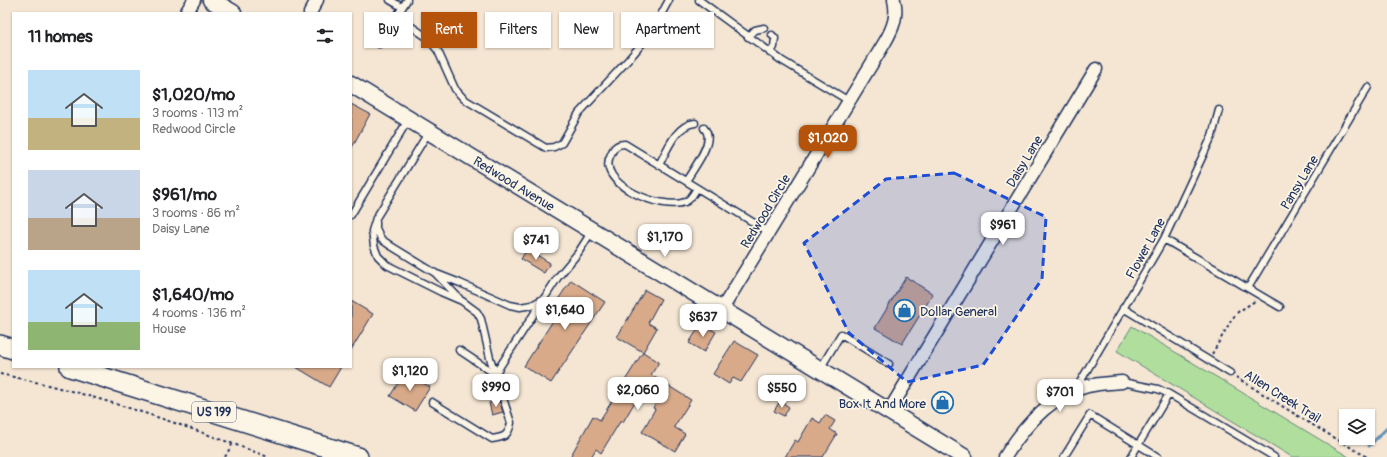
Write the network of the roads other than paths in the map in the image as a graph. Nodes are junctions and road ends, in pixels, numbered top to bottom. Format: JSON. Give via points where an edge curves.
{"nodes":[{"id":1,"x":194,"y":0,"type":"edge"},
{"id":2,"x":211,"y":0,"type":"edge"},
{"id":3,"x":317,"y":0,"type":"edge"},
{"id":4,"x":390,"y":0,"type":"edge"},
{"id":5,"x":407,"y":0,"type":"edge"},
{"id":6,"x":669,"y":0,"type":"edge"},
{"id":7,"x":699,"y":0,"type":"edge"},
{"id":8,"x":894,"y":0,"type":"edge"},
{"id":9,"x":402,"y":7,"type":"junction"},
{"id":10,"x":187,"y":12,"type":"edge"},
{"id":11,"x":231,"y":12,"type":"edge"},
{"id":12,"x":311,"y":12,"type":"edge"},
{"id":13,"x":399,"y":12,"type":"edge"},
{"id":14,"x":413,"y":28,"type":"edge"},
{"id":15,"x":764,"y":28,"type":"dead end"},
{"id":16,"x":772,"y":35,"type":"dead end"},
{"id":17,"x":748,"y":37,"type":"junction"},
{"id":18,"x":770,"y":53,"type":"junction"},
{"id":19,"x":1096,"y":69,"type":"dead end"},
{"id":20,"x":352,"y":85,"type":"edge"},
{"id":21,"x":1368,"y":87,"type":"dead end"},
{"id":22,"x":849,"y":101,"type":"junction"},
{"id":23,"x":1218,"y":110,"type":"dead end"},
{"id":24,"x":408,"y":119,"type":"junction"},
{"id":25,"x":695,"y":123,"type":"dead end"},
{"id":26,"x":704,"y":128,"type":"dead end"},
{"id":27,"x":429,"y":131,"type":"junction"},
{"id":28,"x":659,"y":165,"type":"junction"},
{"id":29,"x":686,"y":181,"type":"junction"},
{"id":30,"x":697,"y":188,"type":"junction"},
{"id":31,"x":352,"y":213,"type":"edge"},
{"id":32,"x":376,"y":218,"type":"junction"},
{"id":33,"x":592,"y":230,"type":"junction"},
{"id":34,"x":769,"y":232,"type":"junction"},
{"id":35,"x":1164,"y":239,"type":"junction"},
{"id":36,"x":435,"y":274,"type":"junction"},
{"id":37,"x":1248,"y":288,"type":"junction"},
{"id":38,"x":544,"y":298,"type":"junction"},
{"id":39,"x":462,"y":301,"type":"junction"},
{"id":40,"x":1280,"y":307,"type":"dead end"},
{"id":41,"x":1123,"y":308,"type":"junction"},
{"id":42,"x":722,"y":309,"type":"junction"},
{"id":43,"x":0,"y":345,"type":"edge"},
{"id":44,"x":12,"y":349,"type":"edge"},
{"id":45,"x":459,"y":350,"type":"dead end"},
{"id":46,"x":889,"y":364,"type":"dead end"},
{"id":47,"x":73,"y":368,"type":"edge"},
{"id":48,"x":820,"y":369,"type":"junction"},
{"id":49,"x":1230,"y":373,"type":"road end"},
{"id":50,"x":495,"y":374,"type":"junction"},
{"id":51,"x":1122,"y":382,"type":"joint"},
{"id":52,"x":1075,"y":390,"type":"junction"},
{"id":53,"x":1169,"y":394,"type":"junction"},
{"id":54,"x":432,"y":402,"type":"dead end"},
{"id":55,"x":889,"y":411,"type":"junction"},
{"id":56,"x":1138,"y":445,"type":"junction"},
{"id":57,"x":358,"y":457,"type":"edge"},
{"id":58,"x":964,"y":457,"type":"edge"},
{"id":59,"x":1005,"y":457,"type":"edge"},
{"id":60,"x":1064,"y":457,"type":"edge"},
{"id":61,"x":1131,"y":457,"type":"edge"},
{"id":62,"x":1158,"y":457,"type":"edge"},
{"id":63,"x":1274,"y":457,"type":"edge"}],
"edges":[{"from":1,"to":10,"type":"street"},
{"from":2,"to":11,"type":"main road"},
{"from":3,"to":12,"type":"street"},
{"from":4,"to":9,"type":"lane"},
{"from":5,"to":9,"type":"lane"},
{"from":6,"to":14,"type":"lane","via":[[651,33],[580,112],[562,143],[554,148],[546,148],[464,99],[455,89],[438,51],[428,38]]},
{"from":7,"to":17,"type":"lane"},
{"from":8,"to":22,"type":"street","name":"Redwood Circle","via":[[896,16],[891,30]]},
{"from":9,"to":13,"type":"lane"},
{"from":15,"to":17,"type":"lane","via":[[755,30]]},
{"from":16,"to":18,"type":"lane","via":[[775,38]]},
{"from":17,"to":18,"type":"lane"},
{"from":18,"to":22,"type":"lane"},
{"from":19,"to":55,"type":"street","name":"Daisy Lane"},
{"from":20,"to":24,"type":"main road","name":"Redwood Avenue"},
{"from":21,"to":37,"type":"lane","name":"Pansy Lane"},
{"from":22,"to":34,"type":"street","name":"Redwood Circle"},
{"from":23,"to":35,"type":"lane","name":"Flower Lane","via":[[1212,136]]},
{"from":24,"to":27,"type":"main road","name":"Redwood Avenue"},
{"from":24,"to":31,"type":"lane"},
{"from":25,"to":28,"type":"lane","via":[[689,123],[680,130]]},
{"from":26,"to":29,"type":"lane","via":[[708,134],[707,144]]},
{"from":27,"to":32,"type":"lane"},
{"from":27,"to":33,"type":"main road","name":"Redwood Avenue"},
{"from":28,"to":29,"type":"lane"},
{"from":28,"to":30,"type":"lane","via":[[625,144],[619,144],[614,148],[607,162],[608,170],[618,183],[649,200],[676,204],[686,202]]},
{"from":29,"to":30,"type":"lane"},
{"from":30,"to":34,"type":"lane"},
{"from":32,"to":36,"type":"lane","via":[[376,228],[381,239]]},
{"from":32,"to":39,"type":"lane","via":[[372,231],[374,246],[378,256],[387,265]]},
{"from":33,"to":38,"type":"lane"},
{"from":33,"to":42,"type":"main road","name":"Redwood Avenue"},
{"from":34,"to":42,"type":"street","name":"Redwood Circle"},
{"from":35,"to":37,"type":"lane"},
{"from":35,"to":41,"type":"lane","name":"Flower Lane"},
{"from":36,"to":38,"type":"lane","via":[[510,305],[532,305]]},
{"from":36,"to":39,"type":"lane"},
{"from":37,"to":40,"type":"lane"},
{"from":38,"to":50,"type":"lane"},
{"from":39,"to":50,"type":"lane","via":[[477,312],[481,319]]},
{"from":41,"to":49,"type":"lane"},
{"from":41,"to":52,"type":"lane","name":"Flower Lane"},
{"from":42,"to":48,"type":"main road","name":"Redwood Avenue"},
{"from":43,"to":44,"type":"highway"},
{"from":45,"to":50,"type":"lane"},
{"from":46,"to":48,"type":"lane","via":[[841,334]]},
{"from":47,"to":57,"type":"highway","number":"US 199"},
{"from":48,"to":55,"type":"main road","name":"Redwood Avenue"},
{"from":50,"to":54,"type":"lane","via":[[511,423],[509,432],[502,437],[492,439]]},
{"from":51,"to":52,"type":"street"},
{"from":51,"to":53,"type":"lane","via":[[1158,389]]},
{"from":52,"to":59,"type":"street","via":[[1032,420],[1014,441]]},
{"from":53,"to":56,"type":"lane"},
{"from":53,"to":63,"type":"lane"},
{"from":55,"to":58,"type":"main road","name":"Redwood Avenue"},
{"from":56,"to":60,"type":"lane","via":[[1090,415]]},
{"from":56,"to":61,"type":"lane"},
{"from":56,"to":62,"type":"lane"}]}
